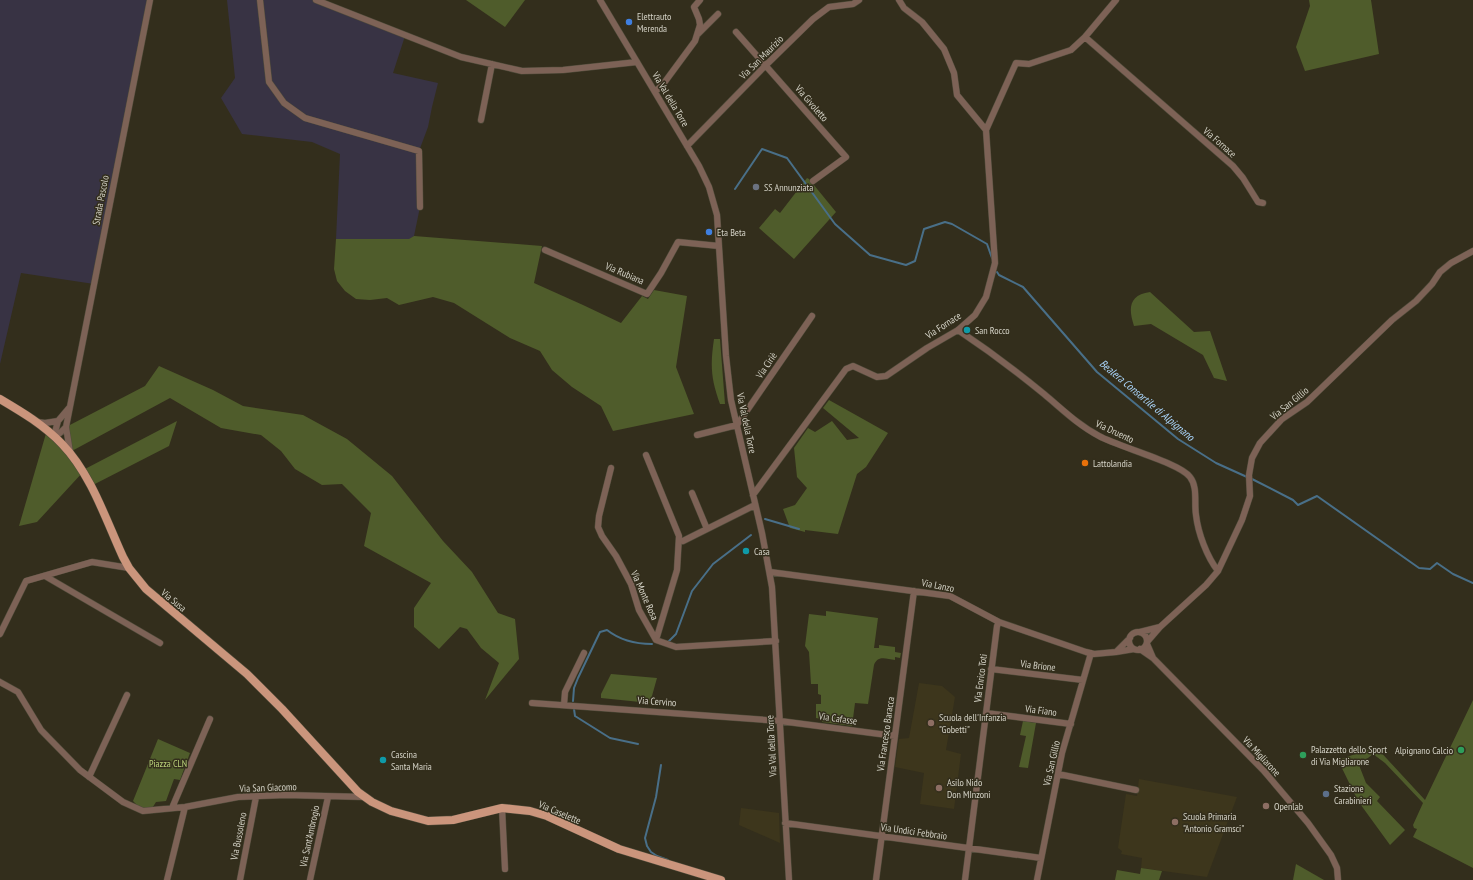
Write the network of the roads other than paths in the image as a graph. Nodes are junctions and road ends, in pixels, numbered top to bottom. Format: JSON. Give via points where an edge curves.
{"nodes":[{"id":1,"x":150,"y":0,"type":"edge"},
{"id":2,"x":260,"y":0,"type":"edge"},
{"id":3,"x":316,"y":0,"type":"edge"},
{"id":4,"x":600,"y":0,"type":"edge"},
{"id":5,"x":691,"y":0,"type":"edge"},
{"id":6,"x":700,"y":0,"type":"edge"},
{"id":7,"x":859,"y":0,"type":"edge"},
{"id":8,"x":899,"y":0,"type":"edge"},
{"id":9,"x":1116,"y":0,"type":"edge"},
{"id":10,"x":694,"y":7,"type":"junction"},
{"id":11,"x":718,"y":14,"type":"dead end"},
{"id":12,"x":736,"y":32,"type":"dead end"},
{"id":13,"x":698,"y":35,"type":"junction"},
{"id":14,"x":1085,"y":37,"type":"junction"},
{"id":15,"x":637,"y":62,"type":"junction"},
{"id":16,"x":492,"y":64,"type":"junction"},
{"id":17,"x":765,"y":66,"type":"junction"},
{"id":18,"x":655,"y":92,"type":"junction"},
{"id":19,"x":481,"y":120,"type":"dead end"},
{"id":20,"x":986,"y":130,"type":"junction"},
{"id":21,"x":687,"y":146,"type":"junction"},
{"id":22,"x":813,"y":181,"type":"dead end"},
{"id":23,"x":1263,"y":203,"type":"dead end"},
{"id":24,"x":420,"y":207,"type":"dead end"},
{"id":25,"x":719,"y":246,"type":"junction"},
{"id":26,"x":545,"y":250,"type":"dead end"},
{"id":27,"x":1473,"y":251,"type":"edge"},
{"id":28,"x":812,"y":316,"type":"dead end"},
{"id":29,"x":958,"y":330,"type":"junction"},
{"id":30,"x":0,"y":399,"type":"edge"},
{"id":31,"x":71,"y":404,"type":"junction"},
{"id":32,"x":58,"y":421,"type":"junction"},
{"id":33,"x":37,"y":422,"type":"junction"},
{"id":34,"x":737,"y":425,"type":"junction"},
{"id":35,"x":66,"y":427,"type":"junction"},
{"id":36,"x":697,"y":435,"type":"dead end"},
{"id":37,"x":54,"y":436,"type":"junction"},
{"id":38,"x":70,"y":452,"type":"junction"},
{"id":39,"x":646,"y":455,"type":"dead end"},
{"id":40,"x":611,"y":468,"type":"dead end"},
{"id":41,"x":692,"y":494,"type":"dead end"},
{"id":42,"x":753,"y":495,"type":"junction"},
{"id":43,"x":755,"y":505,"type":"junction"},
{"id":44,"x":707,"y":529,"type":"junction"},
{"id":45,"x":683,"y":541,"type":"dead end"},
{"id":46,"x":129,"y":568,"type":"junction"},
{"id":47,"x":1218,"y":571,"type":"junction"},
{"id":48,"x":770,"y":572,"type":"junction"},
{"id":49,"x":45,"y":576,"type":"junction"},
{"id":50,"x":914,"y":591,"type":"junction"},
{"id":51,"x":999,"y":622,"type":"junction"},
{"id":52,"x":1160,"y":627,"type":"junction"},
{"id":53,"x":1140,"y":632,"type":"junction"},
{"id":54,"x":0,"y":634,"type":"edge"},
{"id":55,"x":1130,"y":638,"type":"junction"},
{"id":56,"x":656,"y":640,"type":"junction"},
{"id":57,"x":776,"y":641,"type":"junction"},
{"id":58,"x":160,"y":643,"type":"dead end"},
{"id":59,"x":1147,"y":643,"type":"junction"},
{"id":60,"x":1137,"y":649,"type":"junction"},
{"id":61,"x":1116,"y":652,"type":"junction"},
{"id":62,"x":584,"y":653,"type":"dead end"},
{"id":63,"x":1091,"y":653,"type":"junction"},
{"id":64,"x":1153,"y":658,"type":"junction"},
{"id":65,"x":991,"y":669,"type":"junction"},
{"id":66,"x":1083,"y":680,"type":"junction"},
{"id":67,"x":0,"y":682,"type":"edge"},
{"id":68,"x":127,"y":695,"type":"dead end"},
{"id":69,"x":532,"y":703,"type":"dead end"},
{"id":70,"x":564,"y":705,"type":"junction"},
{"id":71,"x":986,"y":713,"type":"junction"},
{"id":72,"x":210,"y":719,"type":"dead end"},
{"id":73,"x":780,"y":720,"type":"junction"},
{"id":74,"x":1071,"y":724,"type":"junction"},
{"id":75,"x":895,"y":736,"type":"junction"},
{"id":76,"x":1058,"y":774,"type":"junction"},
{"id":77,"x":89,"y":777,"type":"junction"},
{"id":78,"x":1136,"y":790,"type":"dead end"},
{"id":79,"x":256,"y":797,"type":"junction"},
{"id":80,"x":328,"y":797,"type":"junction"},
{"id":81,"x":365,"y":797,"type":"junction"},
{"id":82,"x":185,"y":807,"type":"junction"},
{"id":83,"x":172,"y":808,"type":"junction"},
{"id":84,"x":502,"y":808,"type":"junction"},
{"id":85,"x":785,"y":823,"type":"junction"},
{"id":86,"x":881,"y":836,"type":"junction"},
{"id":87,"x":969,"y":849,"type":"junction"},
{"id":88,"x":1041,"y":858,"type":"junction"},
{"id":89,"x":505,"y":869,"type":"dead end"},
{"id":90,"x":167,"y":880,"type":"edge"},
{"id":91,"x":240,"y":880,"type":"edge"},
{"id":92,"x":310,"y":880,"type":"edge"},
{"id":93,"x":721,"y":880,"type":"edge"},
{"id":94,"x":790,"y":880,"type":"edge"},
{"id":95,"x":876,"y":880,"type":"edge"},
{"id":96,"x":965,"y":880,"type":"edge"},
{"id":97,"x":1037,"y":880,"type":"edge"},
{"id":98,"x":1338,"y":880,"type":"edge"}],
"edges":[{"from":1,"to":31,"type":"street","name":"Strada Pascolo"},
{"from":2,"to":24,"type":"street","via":[[269,82],[284,103],[305,118],[419,151]]},
{"from":3,"to":16,"type":"street","via":[[444,51]]},
{"from":4,"to":15,"type":"street","name":"Via Val della Torre"},
{"from":5,"to":10,"type":"street"},
{"from":6,"to":10,"type":"street"},
{"from":7,"to":17,"type":"street","name":"Via San Maurizio","via":[[853,4],[829,7],[813,19]]},
{"from":8,"to":20,"type":"street","via":[[904,8],[922,22],[944,49],[954,74],[957,95]]},
{"from":9,"to":14,"type":"street","name":"Via Fornace"},
{"from":10,"to":13,"type":"street","via":[[700,25]]},
{"from":11,"to":13,"type":"street"},
{"from":12,"to":17,"type":"street","name":"Via Givoletto"},
{"from":13,"to":18,"type":"street","via":[[690,49]]},
{"from":14,"to":20,"type":"street","name":"Via Fornace","via":[[1071,50],[1029,64],[1016,63]]},
{"from":14,"to":23,"type":"street","name":"Via Fornace","via":[[1233,166],[1258,202]]},
{"from":15,"to":16,"type":"street","via":[[563,70],[522,71]]},
{"from":15,"to":18,"type":"street","name":"Via Val della Torre"},
{"from":16,"to":19,"type":"street"},
{"from":17,"to":21,"type":"street","name":"Via San Maurizio"},
{"from":17,"to":22,"type":"street","name":"Via Givoletto","via":[[846,157]]},
{"from":18,"to":21,"type":"street","name":"Via Val della Torre"},
{"from":20,"to":29,"type":"street","name":"Via Fornace","via":[[995,263],[986,297],[975,315]]},
{"from":21,"to":25,"type":"street","name":"Via Val della Torre","via":[[715,202]]},
{"from":25,"to":26,"type":"street","name":"Via Rubiana","via":[[678,242],[647,294]]},
{"from":25,"to":34,"type":"street","name":"Via Val della Torre","via":[[726,356]]},
{"from":27,"to":47,"type":"street","name":"Via San Gillio","via":[[1440,272],[1416,302],[1392,320],[1307,402],[1282,419],[1260,443],[1252,458],[1249,475],[1250,496]]},
{"from":28,"to":34,"type":"street","name":"Via Ciriè"},
{"from":29,"to":42,"type":"street","name":"Via Fornace","via":[[886,376],[877,377],[853,366],[846,369]]},
{"from":29,"to":47,"type":"street","name":"Via Druento","via":[[1044,394],[1073,420],[1098,436],[1185,471],[1194,483],[1199,530],[1211,562]]},
{"from":30,"to":33,"type":"main road","name":"Via Susa"},
{"from":31,"to":32,"type":"street","name":"Strada Pascolo"},
{"from":31,"to":35,"type":"street","name":"Strada Pascolo"},
{"from":32,"to":33,"type":"street"},
{"from":32,"to":37,"type":"street","name":"Strada Pascolo"},
{"from":33,"to":37,"type":"main road","name":"Via Susa"},
{"from":34,"to":36,"type":"street"},
{"from":34,"to":42,"type":"street","name":"Via Val della Torre"},
{"from":35,"to":37,"type":"street"},
{"from":35,"to":38,"type":"street","name":"Strada Pascolo"},
{"from":37,"to":38,"type":"main road","name":"Via Susa"},
{"from":38,"to":46,"type":"main road","name":"Via Susa","via":[[91,486]]},
{"from":39,"to":56,"type":"street","via":[[679,536],[677,570]]},
{"from":40,"to":56,"type":"street","name":"Via Monte Rosa","via":[[598,527],[631,584],[639,610]]},
{"from":41,"to":44,"type":"street"},
{"from":42,"to":43,"type":"street","name":"Via Val della Torre"},
{"from":43,"to":44,"type":"street"},
{"from":43,"to":48,"type":"street","name":"Via Val della Torre"},
{"from":44,"to":45,"type":"street"},
{"from":46,"to":49,"type":"street","via":[[92,562]]},
{"from":46,"to":81,"type":"main road","name":"Via Susa","via":[[156,599],[221,651],[266,692]]},
{"from":47,"to":52,"type":"street","name":"Via San Gillio"},
{"from":48,"to":50,"type":"street","name":"Via Lanzo"},
{"from":48,"to":57,"type":"street","name":"Via Val della Torre"},
{"from":49,"to":54,"type":"street","via":[[26,581]]},
{"from":49,"to":58,"type":"street"},
{"from":50,"to":51,"type":"street","name":"Via Lanzo","via":[[953,598]]},
{"from":50,"to":75,"type":"street","name":"Via Francesco Baracca"},
{"from":51,"to":63,"type":"street","name":"Via Lanzo"},
{"from":51,"to":65,"type":"street","name":"Via Enrico Toti","via":[[996,626]]},
{"from":52,"to":53,"type":"street"},
{"from":52,"to":59,"type":"street","name":"Via San Gillio"},
{"from":53,"to":55,"type":"street","via":[[1132,634]]},
{"from":53,"to":59,"type":"street","via":[[1145,635]]},
{"from":55,"to":60,"type":"street","via":[[1130,643]]},
{"from":55,"to":61,"type":"street"},
{"from":56,"to":57,"type":"street","via":[[676,647]]},
{"from":57,"to":73,"type":"street","name":"Via Val della Torre"},
{"from":59,"to":60,"type":"street","via":[[1144,648]]},
{"from":59,"to":64,"type":"street"},
{"from":60,"to":61,"type":"street","name":"Via Lanzo"},
{"from":60,"to":64,"type":"street"},
{"from":61,"to":63,"type":"street","name":"Via Lanzo"},
{"from":62,"to":70,"type":"street","via":[[565,692]]},
{"from":63,"to":66,"type":"street","name":"Via San Gillio"},
{"from":64,"to":98,"type":"street","name":"Via Migliarone","via":[[1264,771],[1308,823],[1331,855],[1337,868]]},
{"from":65,"to":66,"type":"street","name":"Via Brione"},
{"from":65,"to":71,"type":"street","name":"Via Enrico Toti"},
{"from":66,"to":74,"type":"street","name":"Via San Gillio"},
{"from":67,"to":77,"type":"street","name":"Via San Giacomo","via":[[18,692],[41,730]]},
{"from":68,"to":77,"type":"street"},
{"from":69,"to":70,"type":"street","name":"Via Cervino"},
{"from":70,"to":73,"type":"street","name":"Via Cervino"},
{"from":71,"to":74,"type":"street","name":"Via Fiano"},
{"from":71,"to":87,"type":"street","name":"Via Enrico Toti"},
{"from":72,"to":83,"type":"street"},
{"from":73,"to":75,"type":"street","name":"Via Cafasse"},
{"from":73,"to":85,"type":"street","name":"Via Val della Torre"},
{"from":74,"to":76,"type":"street","name":"Via San Gillio"},
{"from":75,"to":86,"type":"street","name":"Via Francesco Baracca"},
{"from":76,"to":78,"type":"street"},
{"from":76,"to":88,"type":"street","name":"Via San Gillio"},
{"from":77,"to":83,"type":"street","name":"Via San Giacomo","via":[[123,802],[143,811]]},
{"from":79,"to":80,"type":"street","name":"Via San Giacomo"},
{"from":79,"to":82,"type":"street","name":"Via San Giacomo","via":[[238,797]]},
{"from":79,"to":91,"type":"street","name":"Via Bussoleno"},
{"from":80,"to":81,"type":"street","name":"Via San Giacomo"},
{"from":80,"to":92,"type":"street","name":"Via Sant'Ambrogio"},
{"from":81,"to":84,"type":"main road","name":"Via Caselette","via":[[391,811],[428,821],[453,820]]},
{"from":82,"to":83,"type":"street","name":"Via San Giacomo"},
{"from":82,"to":90,"type":"street"},
{"from":84,"to":89,"type":"street"},
{"from":84,"to":93,"type":"main road","name":"Via Caselette","via":[[540,813],[619,849]]},
{"from":85,"to":86,"type":"street","name":"Via Undici Febbraio"},
{"from":85,"to":94,"type":"street","name":"Via Val della Torre"},
{"from":86,"to":87,"type":"street","name":"Via Undici Febbraio"},
{"from":86,"to":95,"type":"street","name":"Via Francesco Baracca"},
{"from":87,"to":88,"type":"street","name":"Via Undici Febbraio"},
{"from":87,"to":96,"type":"street","name":"Via Enrico Toti"},
{"from":88,"to":97,"type":"street","name":"Via San Gillio"}]}
